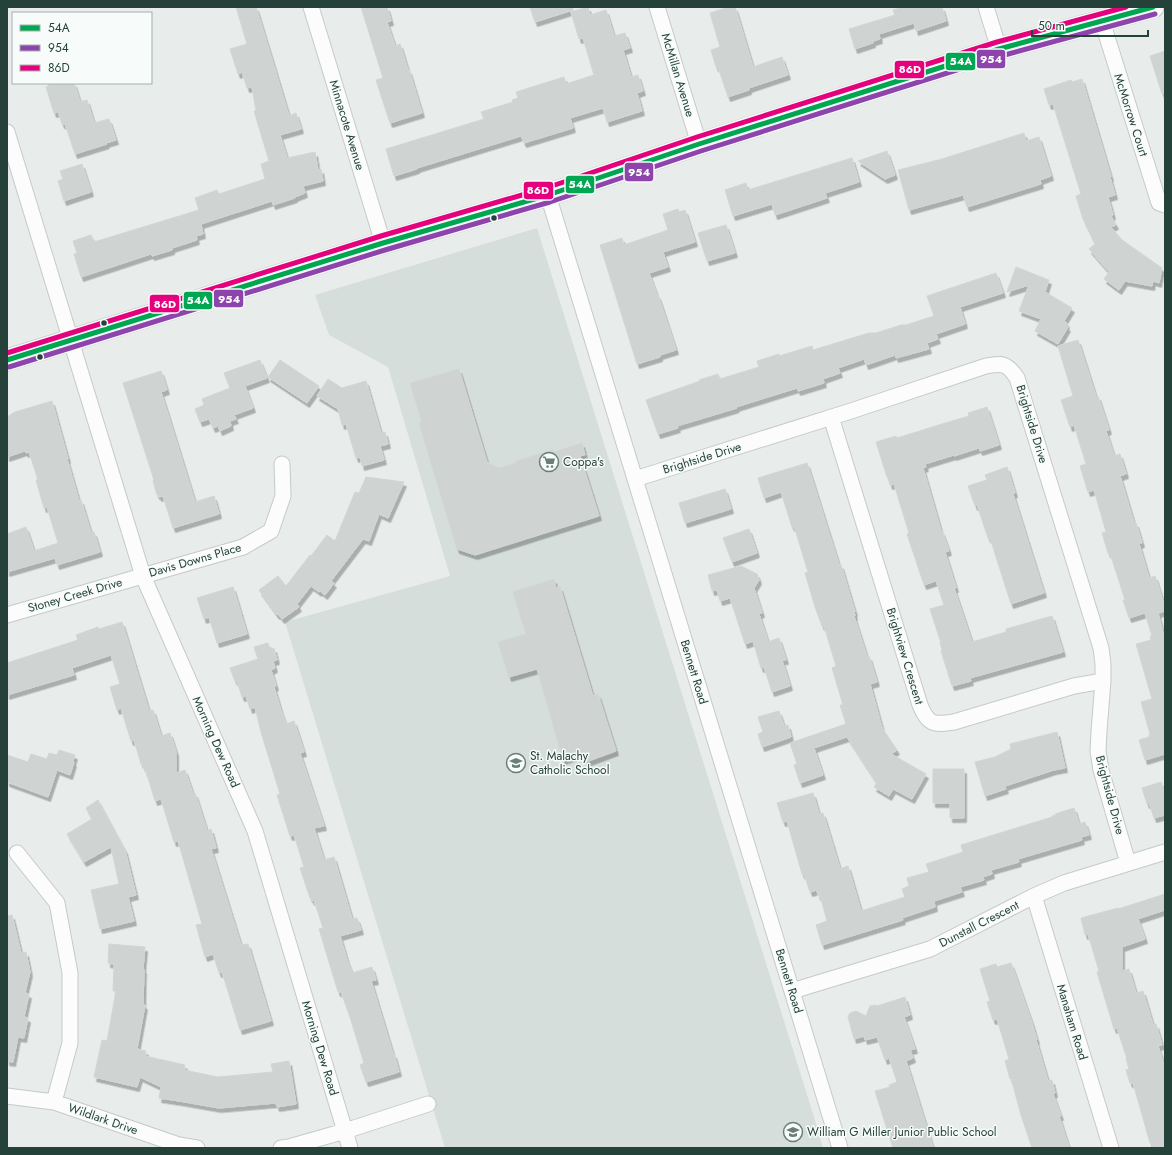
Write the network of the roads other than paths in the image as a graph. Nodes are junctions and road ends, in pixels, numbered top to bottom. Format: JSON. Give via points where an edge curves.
{"nodes":[{"id":1,"x":311,"y":7,"type":"edge"},
{"id":2,"x":657,"y":7,"type":"edge"},
{"id":3,"x":986,"y":7,"type":"edge"},
{"id":4,"x":1153,"y":7,"type":"edge"},
{"id":5,"x":1102,"y":21,"type":"junction"},
{"id":6,"x":999,"y":49,"type":"junction"},
{"id":7,"x":7,"y":132,"type":"edge"},
{"id":8,"x":699,"y":144,"type":"junction"},
{"id":9,"x":548,"y":195,"type":"junction"},
{"id":10,"x":1165,"y":205,"type":"edge"},
{"id":11,"x":383,"y":243,"type":"junction"},
{"id":12,"x":70,"y":341,"type":"junction"},
{"id":13,"x":7,"y":360,"type":"edge"},
{"id":14,"x":831,"y":417,"type":"junction"},
{"id":15,"x":282,"y":464,"type":"dead end"},
{"id":16,"x":635,"y":479,"type":"junction"},
{"id":17,"x":143,"y":576,"type":"junction"},
{"id":18,"x":7,"y":615,"type":"edge"},
{"id":19,"x":1103,"y":681,"type":"junction"},
{"id":20,"x":1165,"y":852,"type":"edge"},
{"id":21,"x":17,"y":853,"type":"dead end"},
{"id":22,"x":1128,"y":863,"type":"junction"},
{"id":23,"x":1034,"y":896,"type":"junction"},
{"id":24,"x":792,"y":990,"type":"junction"},
{"id":25,"x":7,"y":1096,"type":"edge"},
{"id":26,"x":54,"y":1102,"type":"junction"},
{"id":27,"x":428,"y":1104,"type":"dead end"},
{"id":28,"x":345,"y":1131,"type":"junction"},
{"id":29,"x":197,"y":1148,"type":"edge"},
{"id":30,"x":281,"y":1148,"type":"edge"},
{"id":31,"x":350,"y":1148,"type":"edge"},
{"id":32,"x":840,"y":1148,"type":"edge"},
{"id":33,"x":1111,"y":1148,"type":"edge"}],
"edges":[{"from":1,"to":11,"type":"street","name":"Minnacote Avenue"},
{"from":2,"to":8,"type":"street","name":"McMillan Avenue"},
{"from":3,"to":6,"type":"street"},
{"from":4,"to":5,"type":"main road"},
{"from":5,"to":6,"type":"main road"},
{"from":5,"to":10,"type":"street","name":"McMorrow Court","via":[[1159,203]]},
{"from":6,"to":8,"type":"main road"},
{"from":7,"to":12,"type":"street","name":"Morning Dew Road"},
{"from":8,"to":9,"type":"main road"},
{"from":9,"to":11,"type":"main road"},
{"from":9,"to":16,"type":"street","name":"Bennett Road"},
{"from":11,"to":12,"type":"main road"},
{"from":12,"to":13,"type":"main road"},
{"from":12,"to":17,"type":"street","name":"Morning Dew Road"},
{"from":14,"to":16,"type":"street","name":"Brightside Drive"},
{"from":14,"to":19,"type":"street","name":"Brightview Crescent","via":[[925,716],[932,722],[954,722],[1074,686]]},
{"from":14,"to":19,"type":"street","name":"Brightside Drive","via":[[986,366],[998,364],[1011,368],[1017,378],[1101,648]]},
{"from":15,"to":17,"type":"street","name":"Davis Downs Place","via":[[283,496],[272,531],[243,547]]},
{"from":16,"to":24,"type":"street","name":"Bennett Road"},
{"from":17,"to":18,"type":"street","name":"Stoney Creek Drive"},
{"from":17,"to":28,"type":"street","name":"Morning Dew Road","via":[[255,831]]},
{"from":19,"to":22,"type":"street","name":"Brightside Drive","via":[[1098,751],[1101,770]]},
{"from":20,"to":22,"type":"street","name":"Dunstall Crescent"},
{"from":21,"to":26,"type":"street","via":[[57,903],[70,973],[70,1042]]},
{"from":22,"to":23,"type":"street","name":"Dunstall Crescent","via":[[1064,883]]},
{"from":23,"to":24,"type":"street","name":"Dunstall Crescent","via":[[930,949]]},
{"from":23,"to":33,"type":"street","name":"Manaham Road"},
{"from":24,"to":32,"type":"street","name":"Bennett Road"},
{"from":25,"to":26,"type":"street","name":"Wildlark Drive"},
{"from":26,"to":29,"type":"street","name":"Wildlark Drive","via":[[179,1145]]},
{"from":27,"to":28,"type":"street"},
{"from":28,"to":30,"type":"street"},
{"from":28,"to":31,"type":"street","name":"Morning Dew Road"}]}
